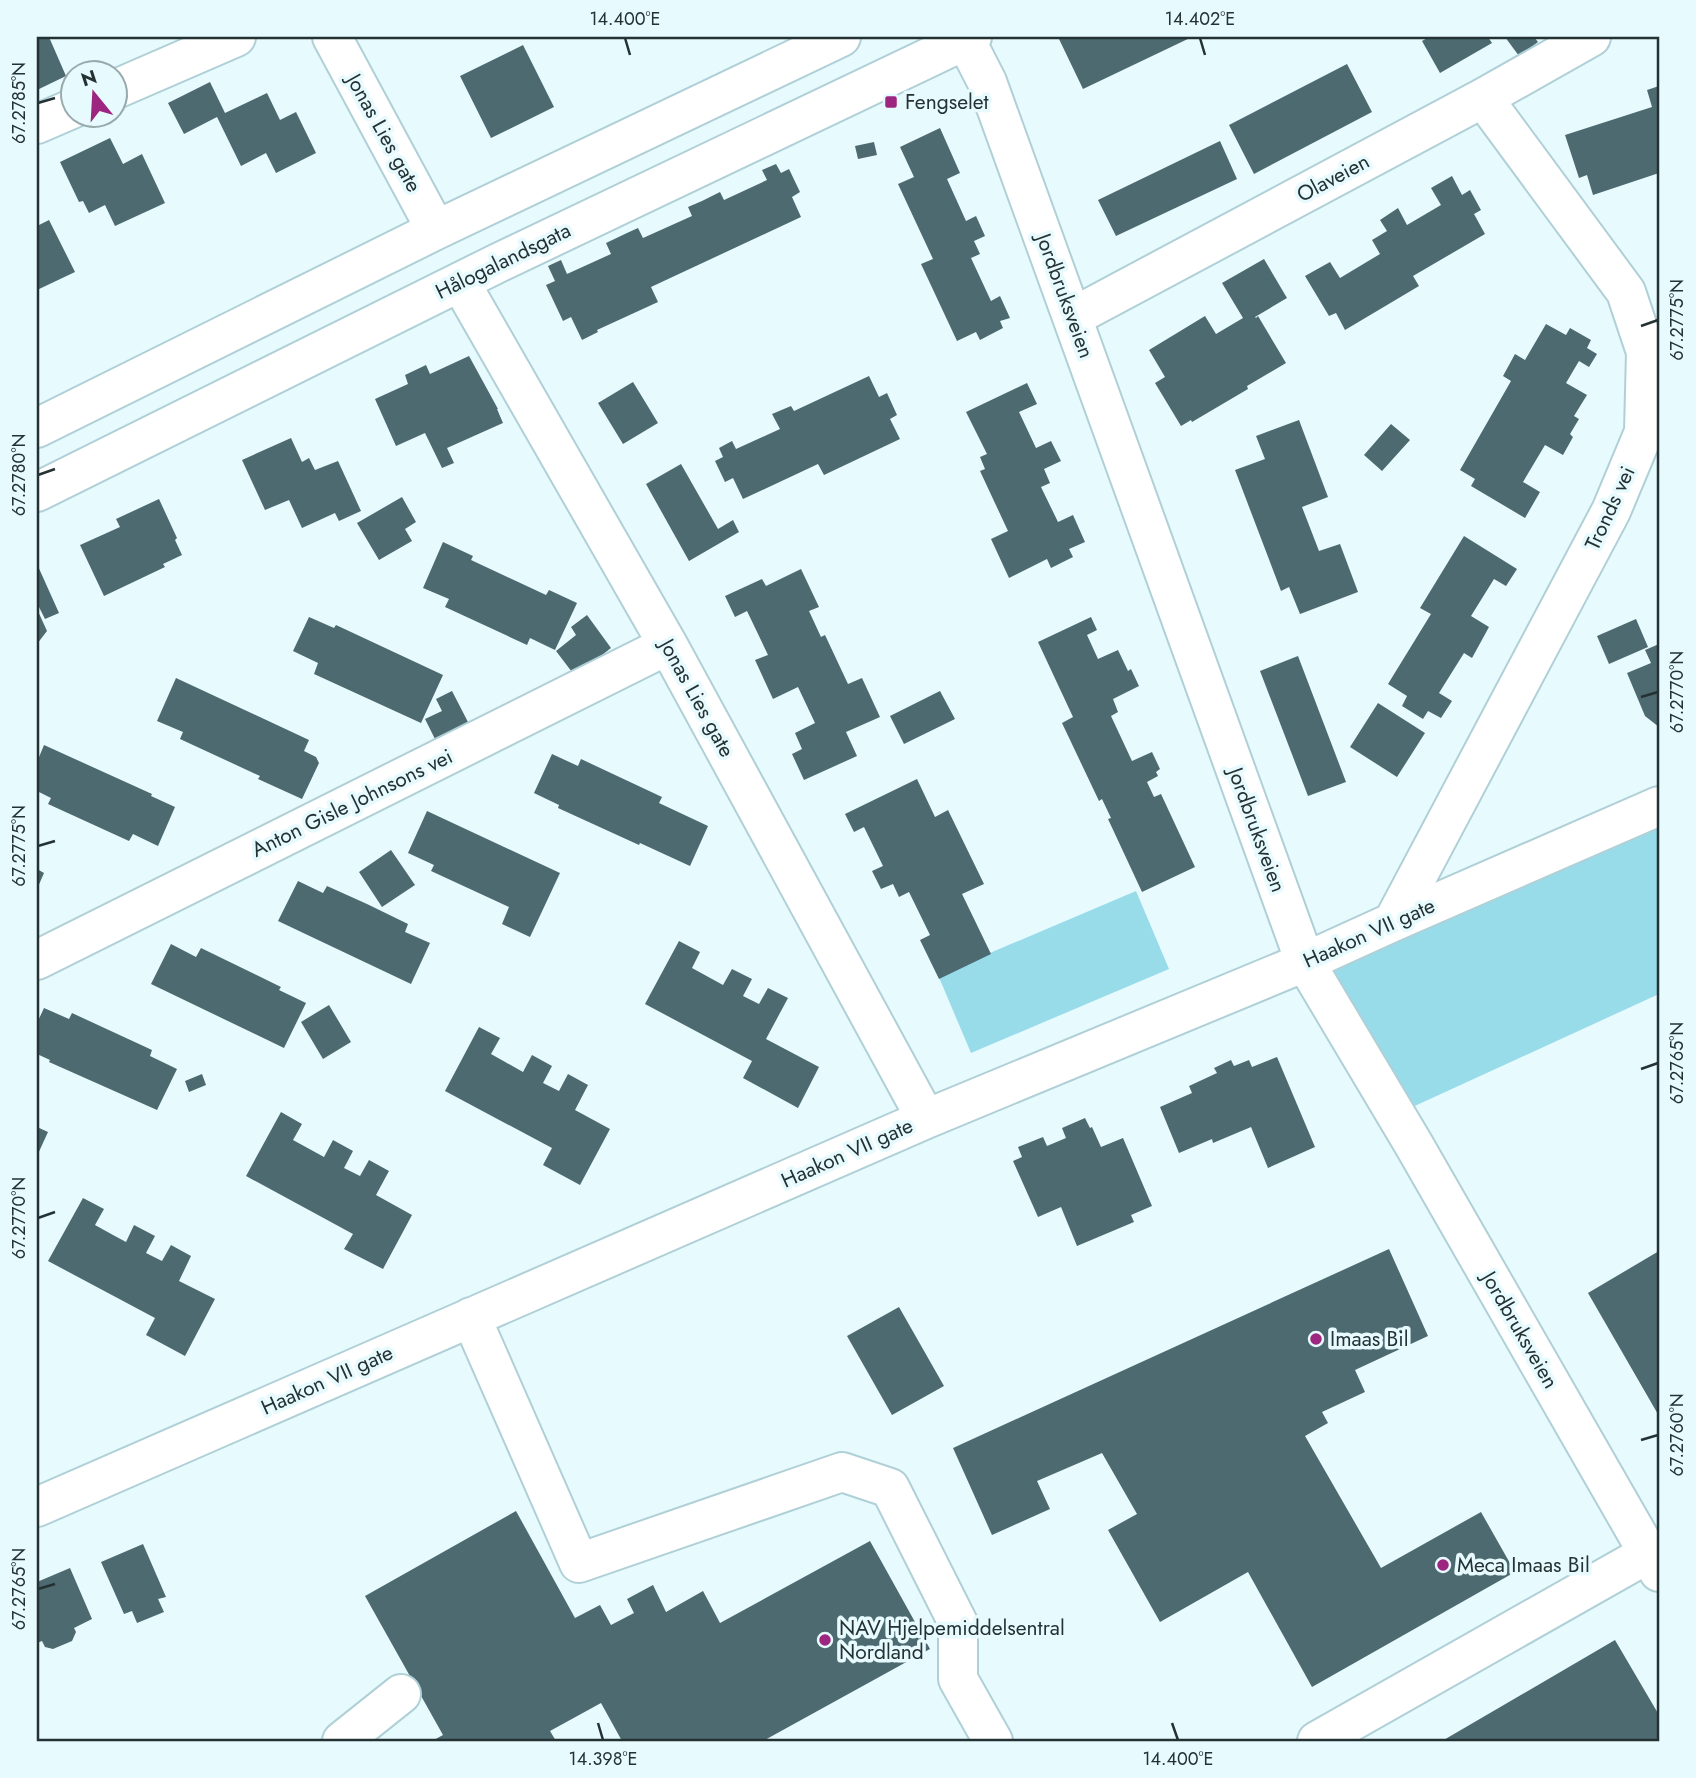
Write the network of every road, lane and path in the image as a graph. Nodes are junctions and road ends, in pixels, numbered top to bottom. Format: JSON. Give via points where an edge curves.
{"nodes":[{"id":1,"x":236,"y":37,"type":"edge"},
{"id":2,"x":332,"y":37,"type":"edge"},
{"id":3,"x":841,"y":37,"type":"edge"},
{"id":4,"x":1591,"y":37,"type":"edge"},
{"id":5,"x":967,"y":38,"type":"edge"},
{"id":6,"x":130,"y":83,"type":"edge"},
{"id":7,"x":1483,"y":98,"type":"junction"},
{"id":8,"x":60,"y":114,"type":"edge"},
{"id":9,"x":37,"y":124,"type":"edge"},
{"id":10,"x":436,"y":230,"type":"junction"},
{"id":11,"x":460,"y":282,"type":"junction"},
{"id":12,"x":1073,"y":317,"type":"junction"},
{"id":13,"x":37,"y":428,"type":"edge"},
{"id":14,"x":37,"y":492,"type":"edge"},
{"id":15,"x":668,"y":645,"type":"junction"},
{"id":16,"x":1659,"y":806,"type":"edge"},
{"id":17,"x":1393,"y":922,"type":"junction"},
{"id":18,"x":37,"y":960,"type":"edge"},
{"id":19,"x":1304,"y":962,"type":"junction"},
{"id":20,"x":926,"y":1119,"type":"junction"},
{"id":21,"x":471,"y":1317,"type":"junction"},
{"id":22,"x":37,"y":1507,"type":"edge"},
{"id":23,"x":1654,"y":1562,"type":"edge"},
{"id":24,"x":401,"y":1695,"type":"dead end"},
{"id":25,"x":342,"y":1741,"type":"edge"},
{"id":26,"x":993,"y":1741,"type":"edge"},
{"id":27,"x":1317,"y":1741,"type":"edge"}],
"edges":[{"from":1,"to":6,"type":"street"},
{"from":2,"to":10,"type":"street","name":"Jonas Lies gate"},
{"from":3,"to":10,"type":"street"},
{"from":4,"to":7,"type":"street","name":"Olaveien"},
{"from":5,"to":11,"type":"street","name":"Hålogalandsgata"},
{"from":5,"to":12,"type":"street","name":"Jordbruksveien"},
{"from":7,"to":12,"type":"street","name":"Olaveien"},
{"from":7,"to":17,"type":"street","name":"Tronds vei","via":[[1626,292],[1646,352],[1644,432],[1611,511]]},
{"from":8,"to":9,"type":"street"},
{"from":10,"to":13,"type":"street"},
{"from":11,"to":14,"type":"street","name":"Hålogalandsgata"},
{"from":11,"to":15,"type":"street","name":"Jonas Lies gate"},
{"from":12,"to":19,"type":"street","name":"Jordbruksveien"},
{"from":15,"to":18,"type":"street","name":"Anton Gisle Johnsons vei"},
{"from":15,"to":20,"type":"street","name":"Jonas Lies gate"},
{"from":16,"to":17,"type":"street","name":"Haakon VII gate"},
{"from":17,"to":19,"type":"street","name":"Haakon VII gate"},
{"from":19,"to":20,"type":"street","name":"Haakon VII gate"},
{"from":19,"to":23,"type":"street","name":"Jordbruksveien"},
{"from":20,"to":21,"type":"street","name":"Haakon VII gate"},
{"from":21,"to":22,"type":"street","name":"Haakon VII gate"},
{"from":21,"to":26,"type":"street","via":[[579,1563],[842,1472],[890,1488],[958,1623],[958,1679]]},
{"from":23,"to":27,"type":"street"},
{"from":24,"to":25,"type":"street"}]}
